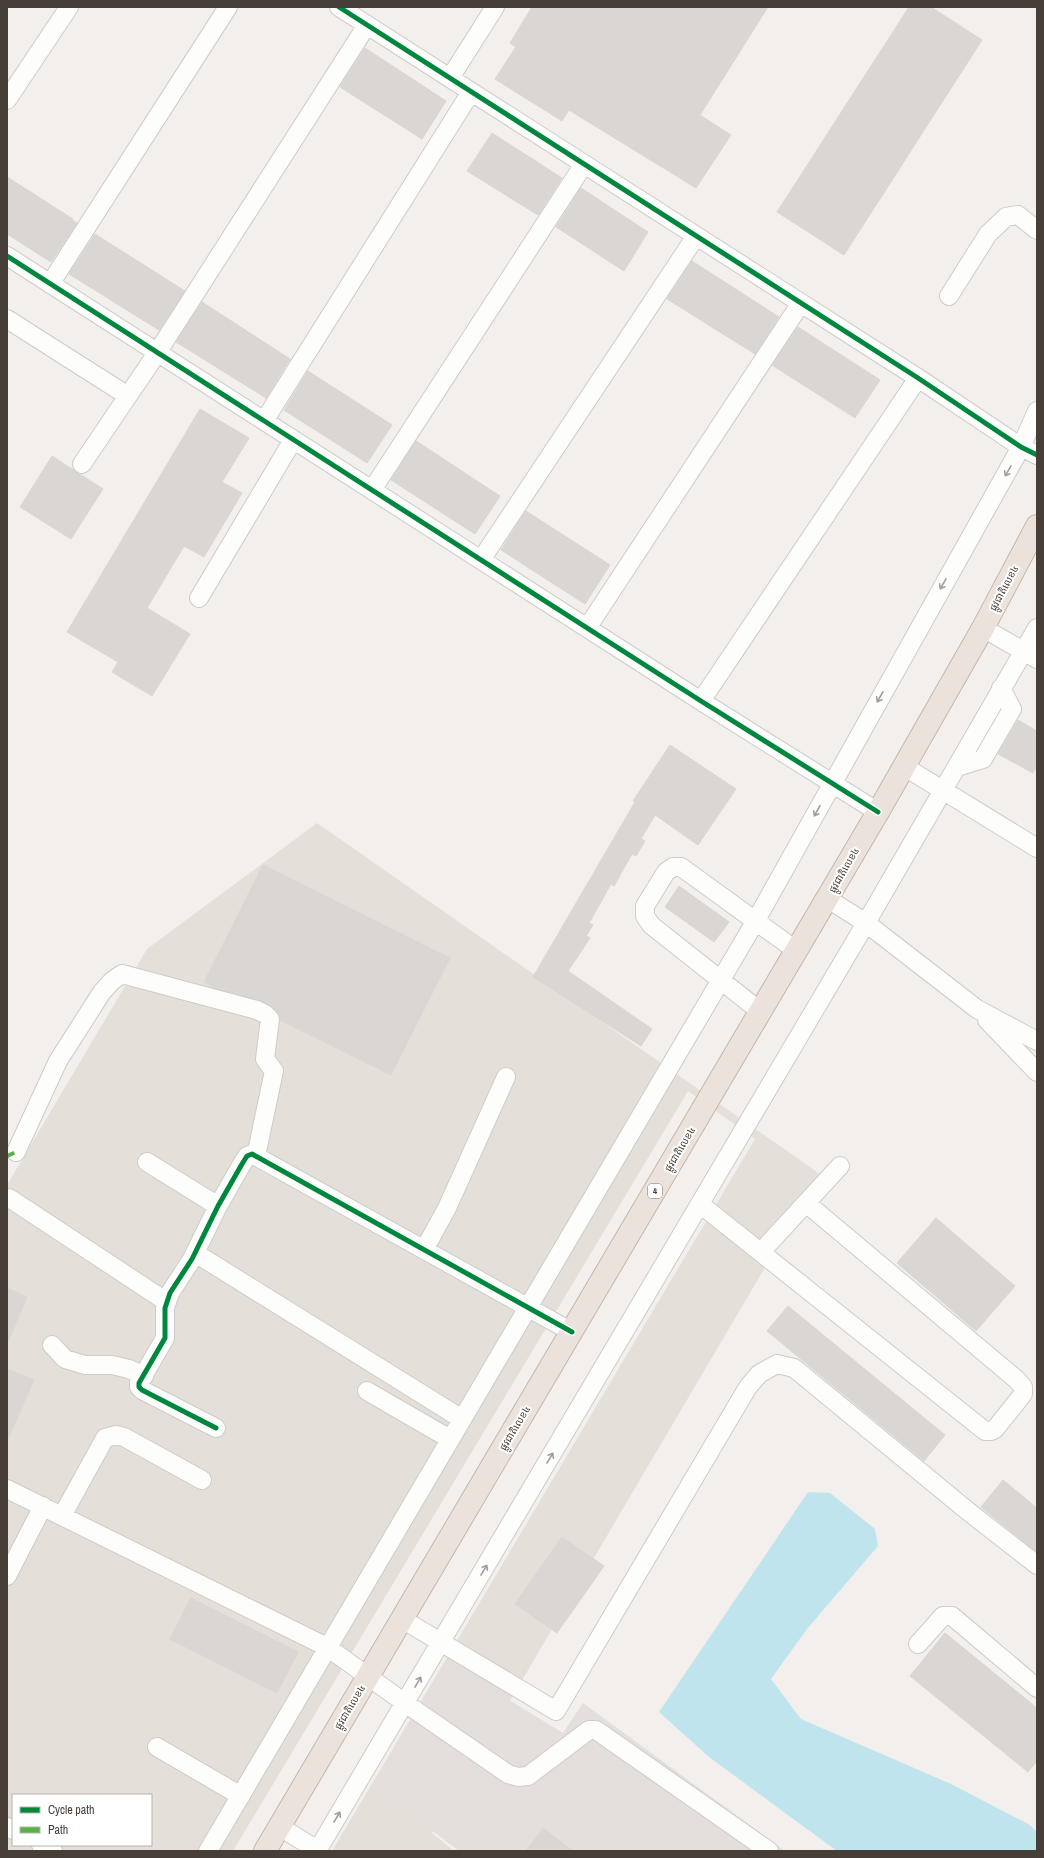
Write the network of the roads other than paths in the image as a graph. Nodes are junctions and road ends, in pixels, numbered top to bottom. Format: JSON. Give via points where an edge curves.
{"nodes":[{"id":1,"x":69,"y":7,"type":"edge"},
{"id":2,"x":228,"y":7,"type":"edge"},
{"id":3,"x":339,"y":7,"type":"edge"},
{"id":4,"x":495,"y":7,"type":"edge"},
{"id":5,"x":366,"y":25,"type":"junction"},
{"id":6,"x":450,"y":78,"type":"junction"},
{"id":7,"x":471,"y":92,"type":"junction"},
{"id":8,"x":7,"y":100,"type":"edge"},
{"id":9,"x":584,"y":164,"type":"junction"},
{"id":10,"x":1037,"y":230,"type":"edge"},
{"id":11,"x":696,"y":236,"type":"junction"},
{"id":12,"x":7,"y":256,"type":"edge"},
{"id":13,"x":50,"y":284,"type":"junction"},
{"id":14,"x":949,"y":296,"type":"dead end"},
{"id":15,"x":802,"y":303,"type":"junction"},
{"id":16,"x":7,"y":321,"type":"edge"},
{"id":17,"x":158,"y":353,"type":"junction"},
{"id":18,"x":918,"y":378,"type":"junction"},
{"id":19,"x":128,"y":396,"type":"junction"},
{"id":20,"x":1037,"y":411,"type":"edge"},
{"id":21,"x":264,"y":421,"type":"junction"},
{"id":22,"x":293,"y":440,"type":"junction"},
{"id":23,"x":1029,"y":451,"type":"edge"},
{"id":24,"x":82,"y":464,"type":"dead end"},
{"id":25,"x":372,"y":490,"type":"junction"},
{"id":26,"x":1037,"y":526,"type":"edge"},
{"id":27,"x":481,"y":560,"type":"junction"},
{"id":28,"x":199,"y":598,"type":"dead end"},
{"id":29,"x":587,"y":628,"type":"junction"},
{"id":30,"x":983,"y":628,"type":"junction"},
{"id":31,"x":1037,"y":628,"type":"edge"},
{"id":32,"x":1031,"y":655,"type":"edge"},
{"id":33,"x":701,"y":701,"type":"junction"},
{"id":34,"x":905,"y":767,"type":"junction"},
{"id":35,"x":832,"y":783,"type":"junction"},
{"id":36,"x":943,"y":791,"type":"junction"},
{"id":37,"x":878,"y":812,"type":"junction"},
{"id":38,"x":1037,"y":848,"type":"edge"},
{"id":39,"x":828,"y":899,"type":"junction"},
{"id":40,"x":755,"y":922,"type":"junction"},
{"id":41,"x":866,"y":924,"type":"junction"},
{"id":42,"x":797,"y":951,"type":"junction"},
{"id":43,"x":720,"y":981,"type":"junction"},
{"id":44,"x":976,"y":1009,"type":"junction"},
{"id":45,"x":761,"y":1012,"type":"junction"},
{"id":46,"x":1037,"y":1041,"type":"edge"},
{"id":47,"x":1037,"y":1072,"type":"edge"},
{"id":48,"x":506,"y":1077,"type":"dead end"},
{"id":49,"x":16,"y":1152,"type":"dead end"},
{"id":50,"x":256,"y":1156,"type":"junction"},
{"id":51,"x":147,"y":1162,"type":"dead end"},
{"id":52,"x":840,"y":1166,"type":"dead end"},
{"id":53,"x":9,"y":1198,"type":"dead end"},
{"id":54,"x":806,"y":1203,"type":"junction"},
{"id":55,"x":700,"y":1204,"type":"junction"},
{"id":56,"x":218,"y":1206,"type":"junction"},
{"id":57,"x":424,"y":1250,"type":"junction"},
{"id":58,"x":760,"y":1252,"type":"junction"},
{"id":59,"x":195,"y":1253,"type":"junction"},
{"id":60,"x":167,"y":1302,"type":"junction"},
{"id":61,"x":528,"y":1307,"type":"junction"},
{"id":62,"x":572,"y":1332,"type":"junction"},
{"id":63,"x":52,"y":1345,"type":"dead end"},
{"id":64,"x":144,"y":1376,"type":"junction"},
{"id":65,"x":367,"y":1391,"type":"dead end"},
{"id":66,"x":462,"y":1419,"type":"junction"},
{"id":67,"x":216,"y":1428,"type":"dead end"},
{"id":68,"x":450,"y":1439,"type":"junction"},
{"id":69,"x":202,"y":1480,"type":"dead end"},
{"id":70,"x":7,"y":1488,"type":"edge"},
{"id":71,"x":43,"y":1506,"type":"junction"},
{"id":72,"x":62,"y":1516,"type":"junction"},
{"id":73,"x":1037,"y":1565,"type":"edge"},
{"id":74,"x":7,"y":1576,"type":"edge"},
{"id":75,"x":402,"y":1619,"type":"junction"},
{"id":76,"x":441,"y":1642,"type":"junction"},
{"id":77,"x":918,"y":1644,"type":"dead end"},
{"id":78,"x":327,"y":1647,"type":"junction"},
{"id":79,"x":369,"y":1676,"type":"junction"},
{"id":80,"x":1037,"y":1688,"type":"edge"},
{"id":81,"x":405,"y":1703,"type":"junction"},
{"id":82,"x":157,"y":1747,"type":"dead end"},
{"id":83,"x":241,"y":1796,"type":"junction"},
{"id":84,"x":280,"y":1827,"type":"junction"},
{"id":85,"x":43,"y":1846,"type":"edge"},
{"id":86,"x":53,"y":1851,"type":"edge"},
{"id":87,"x":208,"y":1851,"type":"edge"},
{"id":88,"x":265,"y":1851,"type":"edge"},
{"id":89,"x":318,"y":1851,"type":"edge"},
{"id":90,"x":769,"y":1851,"type":"edge"}],
"edges":[{"from":1,"to":8,"type":"street"},
{"from":2,"to":13,"type":"street"},
{"from":3,"to":5,"type":"street"},
{"from":4,"to":6,"type":"street"},
{"from":5,"to":6,"type":"street"},
{"from":5,"to":17,"type":"street"},
{"from":6,"to":7,"type":"street"},
{"from":7,"to":9,"type":"street"},
{"from":7,"to":21,"type":"street"},
{"from":9,"to":11,"type":"street"},
{"from":9,"to":25,"type":"street"},
{"from":10,"to":14,"type":"street","via":[[1018,216],[1006,217],[988,234]]},
{"from":11,"to":15,"type":"street"},
{"from":11,"to":27,"type":"street"},
{"from":12,"to":13,"type":"street"},
{"from":13,"to":17,"type":"street"},
{"from":15,"to":18,"type":"street"},
{"from":15,"to":29,"type":"street"},
{"from":16,"to":19,"type":"street"},
{"from":17,"to":19,"type":"street"},
{"from":17,"to":21,"type":"street"},
{"from":18,"to":23,"type":"street"},
{"from":18,"to":33,"type":"street"},
{"from":19,"to":24,"type":"street"},
{"from":20,"to":23,"type":"street"},
{"from":21,"to":22,"type":"street"},
{"from":22,"to":25,"type":"street"},
{"from":22,"to":28,"type":"street"},
{"from":23,"to":35,"type":"street","one_way":true},
{"from":25,"to":27,"type":"street"},
{"from":26,"to":30,"type":"highway","name":"ផ្លូវជាតិលេខ៤","number":"4"},
{"from":27,"to":29,"type":"street"},
{"from":29,"to":33,"type":"street"},
{"from":30,"to":32,"type":"street"},
{"from":30,"to":34,"type":"highway","name":"ផ្លូវជាតិលេខ៤","number":"4"},
{"from":31,"to":32,"type":"street"},
{"from":32,"to":36,"type":"street","via":[[1001,688],[1012,709],[983,759],[957,767]]},
{"from":33,"to":35,"type":"street"},
{"from":34,"to":36,"type":"street"},
{"from":34,"to":37,"type":"highway","name":"ផ្លូវជាតិលេខ៤","number":"4"},
{"from":35,"to":37,"type":"street"},
{"from":35,"to":40,"type":"street","one_way":true},
{"from":36,"to":38,"type":"street"},
{"from":36,"to":41,"type":"street"},
{"from":37,"to":39,"type":"highway","name":"ផ្លូវជាតិលេខ៤","number":"4"},
{"from":39,"to":41,"type":"street"},
{"from":39,"to":42,"type":"highway","name":"ផ្លូវជាតិលេខ៤","number":"4"},
{"from":40,"to":42,"type":"street"},
{"from":40,"to":43,"type":"street"},
{"from":40,"to":43,"type":"street","via":[[680,867],[666,872],[645,906],[645,916],[651,925]]},
{"from":41,"to":44,"type":"street"},
{"from":41,"to":55,"type":"street"},
{"from":42,"to":45,"type":"highway","name":"ផ្លូវជាតិលេខ៤","number":"4"},
{"from":43,"to":45,"type":"street"},
{"from":43,"to":61,"type":"street"},
{"from":44,"to":46,"type":"street"},
{"from":44,"to":47,"type":"street"},
{"from":45,"to":62,"type":"highway","name":"ផ្លូវជាតិលេខ៤","number":"4"},
{"from":48,"to":57,"type":"street","via":[[447,1208]]},
{"from":49,"to":50,"type":"street","via":[[58,1061],[102,992],[122,974],[257,1010],[270,1019],[265,1059],[274,1071]]},
{"from":50,"to":56,"type":"street","via":[[247,1156]]},
{"from":50,"to":57,"type":"street"},
{"from":51,"to":56,"type":"street"},
{"from":52,"to":54,"type":"street"},
{"from":53,"to":60,"type":"street"},
{"from":54,"to":58,"type":"street"},
{"from":54,"to":58,"type":"street","via":[[1023,1387],[1023,1394],[995,1429],[985,1431]]},
{"from":55,"to":58,"type":"street"},
{"from":76,"to":55,"type":"street","one_way":true},
{"from":56,"to":59,"type":"street"},
{"from":57,"to":61,"type":"street"},
{"from":59,"to":60,"type":"street"},
{"from":59,"to":66,"type":"street"},
{"from":60,"to":64,"type":"street","via":[[165,1338]]},
{"from":61,"to":62,"type":"street"},
{"from":61,"to":66,"type":"street"},
{"from":62,"to":75,"type":"highway","name":"ផ្លូវជាតិលេខ៤","number":"4"},
{"from":63,"to":64,"type":"street","via":[[65,1359],[85,1366],[112,1364]]},
{"from":64,"to":67,"type":"street","via":[[139,1383],[142,1390]]},
{"from":65,"to":68,"type":"street"},
{"from":66,"to":68,"type":"street"},
{"from":68,"to":78,"type":"street"},
{"from":69,"to":72,"type":"street","via":[[124,1438],[110,1436],[105,1438]]},
{"from":70,"to":71,"type":"street"},
{"from":71,"to":72,"type":"street"},
{"from":71,"to":74,"type":"street"},
{"from":72,"to":78,"type":"street"},
{"from":73,"to":76,"type":"street","via":[[794,1368],[777,1364],[759,1374],[748,1387],[556,1711]]},
{"from":75,"to":76,"type":"street"},
{"from":75,"to":79,"type":"highway","name":"ផ្លូវជាតិលេខ៤","number":"4"},
{"from":81,"to":76,"type":"street","one_way":true},
{"from":77,"to":80,"type":"street","via":[[944,1616],[952,1616]]},
{"from":78,"to":79,"type":"street"},
{"from":78,"to":83,"type":"street"},
{"from":79,"to":81,"type":"street"},
{"from":79,"to":84,"type":"highway","name":"ផ្លូវជាតិលេខ៤","number":"4"},
{"from":89,"to":81,"type":"street","one_way":true},
{"from":81,"to":90,"type":"street","via":[[508,1774],[518,1777],[528,1776],[590,1730],[596,1730]]},
{"from":82,"to":83,"type":"street"},
{"from":83,"to":87,"type":"street"},
{"from":84,"to":88,"type":"highway","name":"ផ្លូវជាតិលេខ៤","number":"4"},
{"from":84,"to":89,"type":"street"},
{"from":85,"to":86,"type":"street"}]}
